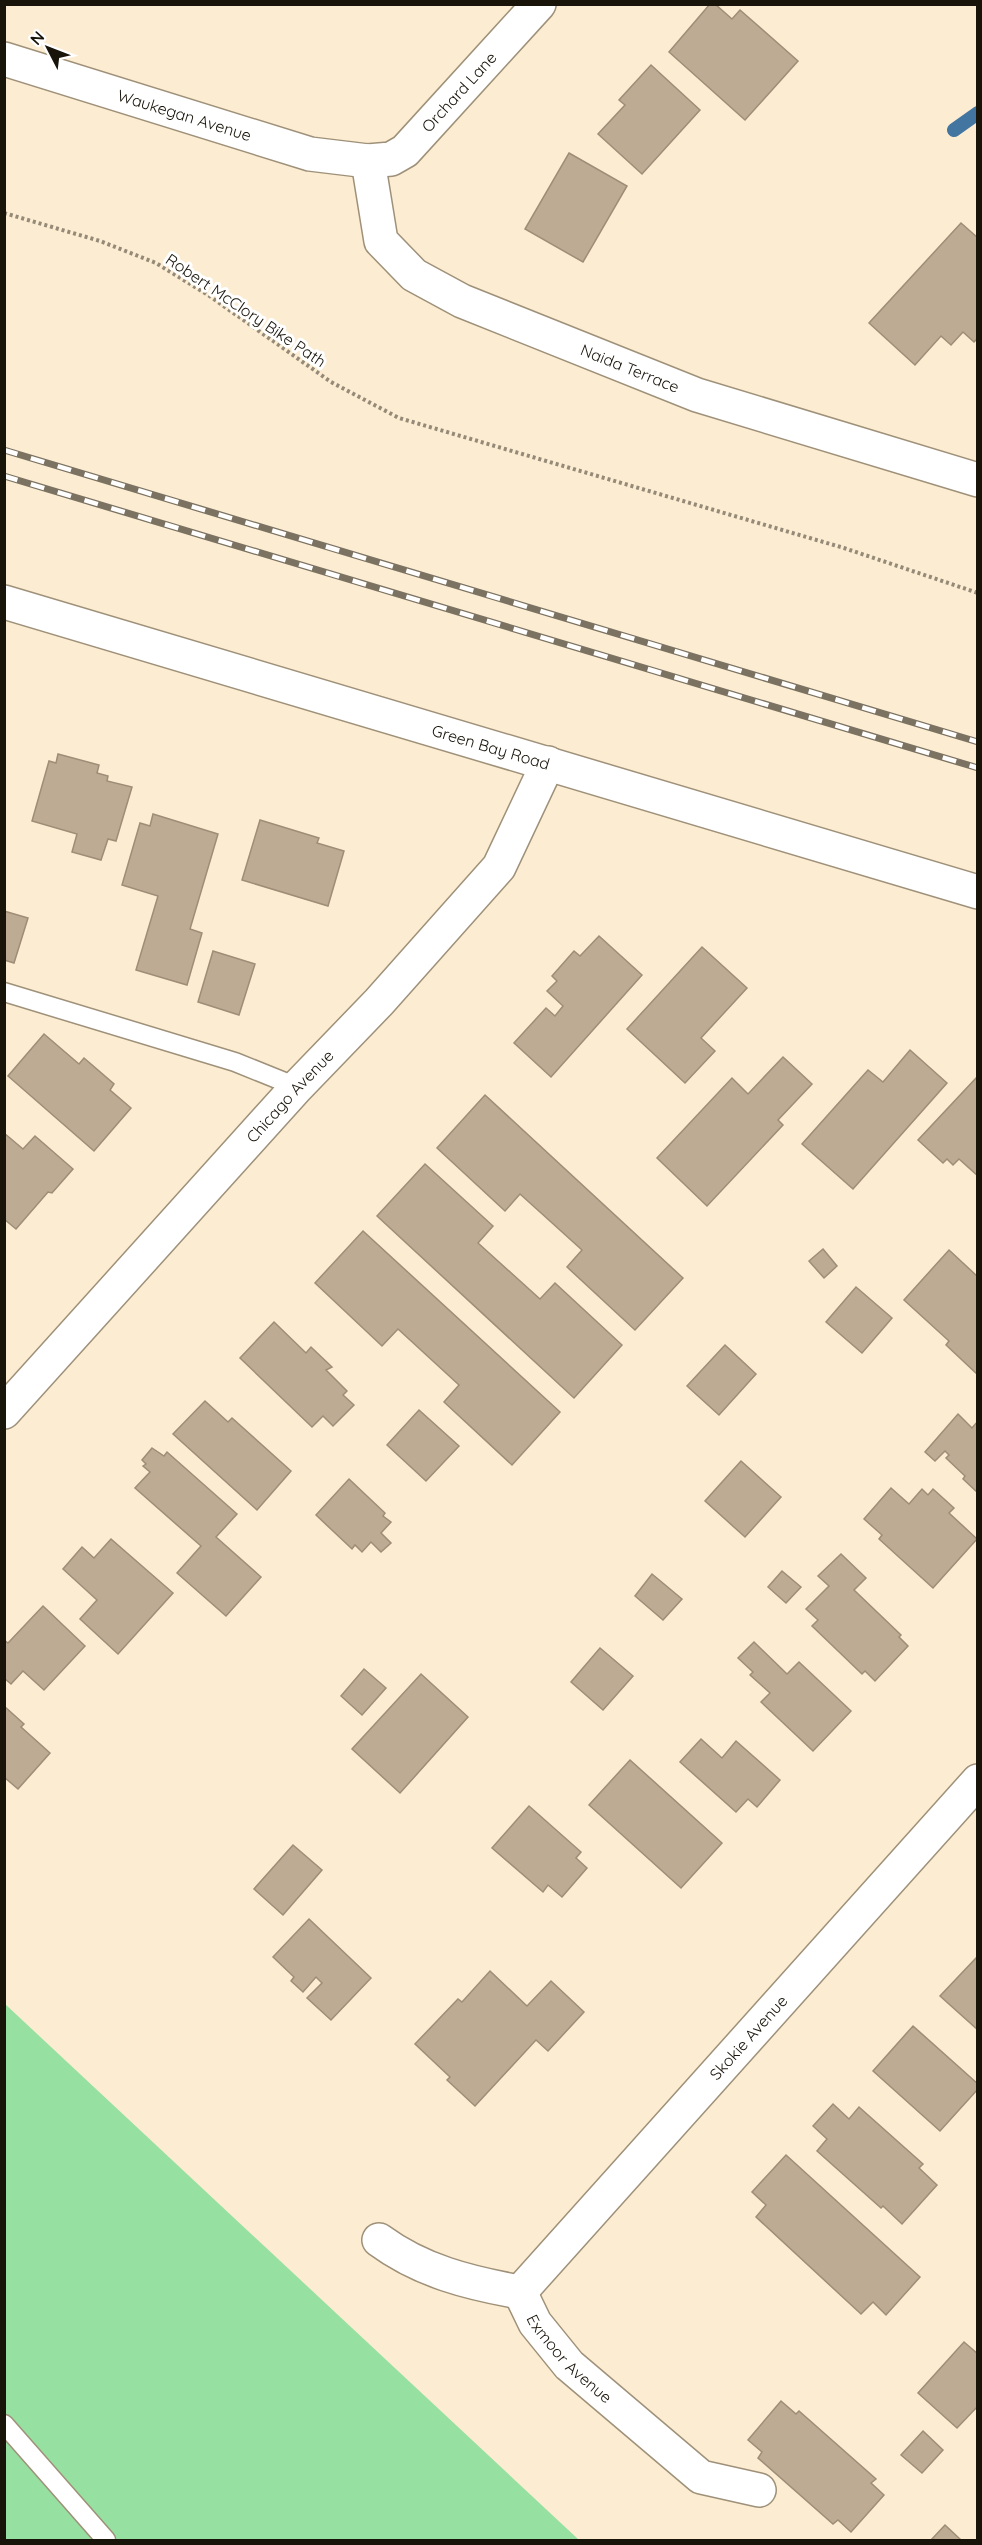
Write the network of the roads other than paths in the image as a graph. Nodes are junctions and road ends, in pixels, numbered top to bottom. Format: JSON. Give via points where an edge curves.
{"nodes":[{"id":1,"x":539,"y":4,"type":"edge"},
{"id":2,"x":4,"y":59,"type":"edge"},
{"id":3,"x":368,"y":161,"type":"junction"},
{"id":4,"x":978,"y":480,"type":"edge"},
{"id":5,"x":4,"y":602,"type":"edge"},
{"id":6,"x":548,"y":763,"type":"junction"},
{"id":7,"x":978,"y":892,"type":"edge"},
{"id":8,"x":4,"y":992,"type":"edge"},
{"id":9,"x":297,"y":1087,"type":"junction"},
{"id":10,"x":4,"y":1412,"type":"edge"},
{"id":11,"x":978,"y":1781,"type":"edge"},
{"id":12,"x":379,"y":2240,"type":"dead end"},
{"id":13,"x":520,"y":2292,"type":"junction"},
{"id":14,"x":4,"y":2424,"type":"edge"},
{"id":15,"x":759,"y":2490,"type":"dead end"},
{"id":16,"x":106,"y":2541,"type":"edge"}],
"edges":[{"from":1,"to":3,"type":"street","name":"Orchard Lane","via":[[405,151],[391,159]]},
{"from":2,"to":3,"type":"street","name":"Waukegan Avenue","via":[[310,154]]},
{"from":3,"to":4,"type":"street","name":"Naida Terrace","via":[[381,241],[414,276],[452,296],[697,395]]},
{"from":5,"to":6,"type":"street","name":"Green Bay Road"},
{"from":6,"to":7,"type":"street","name":"Green Bay Road"},
{"from":6,"to":9,"type":"street","name":"Chicago Avenue","via":[[499,867]]},
{"from":8,"to":9,"type":"lane","via":[[236,1062]]},
{"from":9,"to":10,"type":"street","name":"Chicago Avenue"},
{"from":11,"to":13,"type":"street","name":"Skokie Avenue"},
{"from":12,"to":13,"type":"street","via":[[430,2270]]},
{"from":13,"to":15,"type":"street","name":"Exmoor Avenue","via":[[535,2323],[569,2365],[701,2477]]},
{"from":14,"to":16,"type":"lane"}]}
